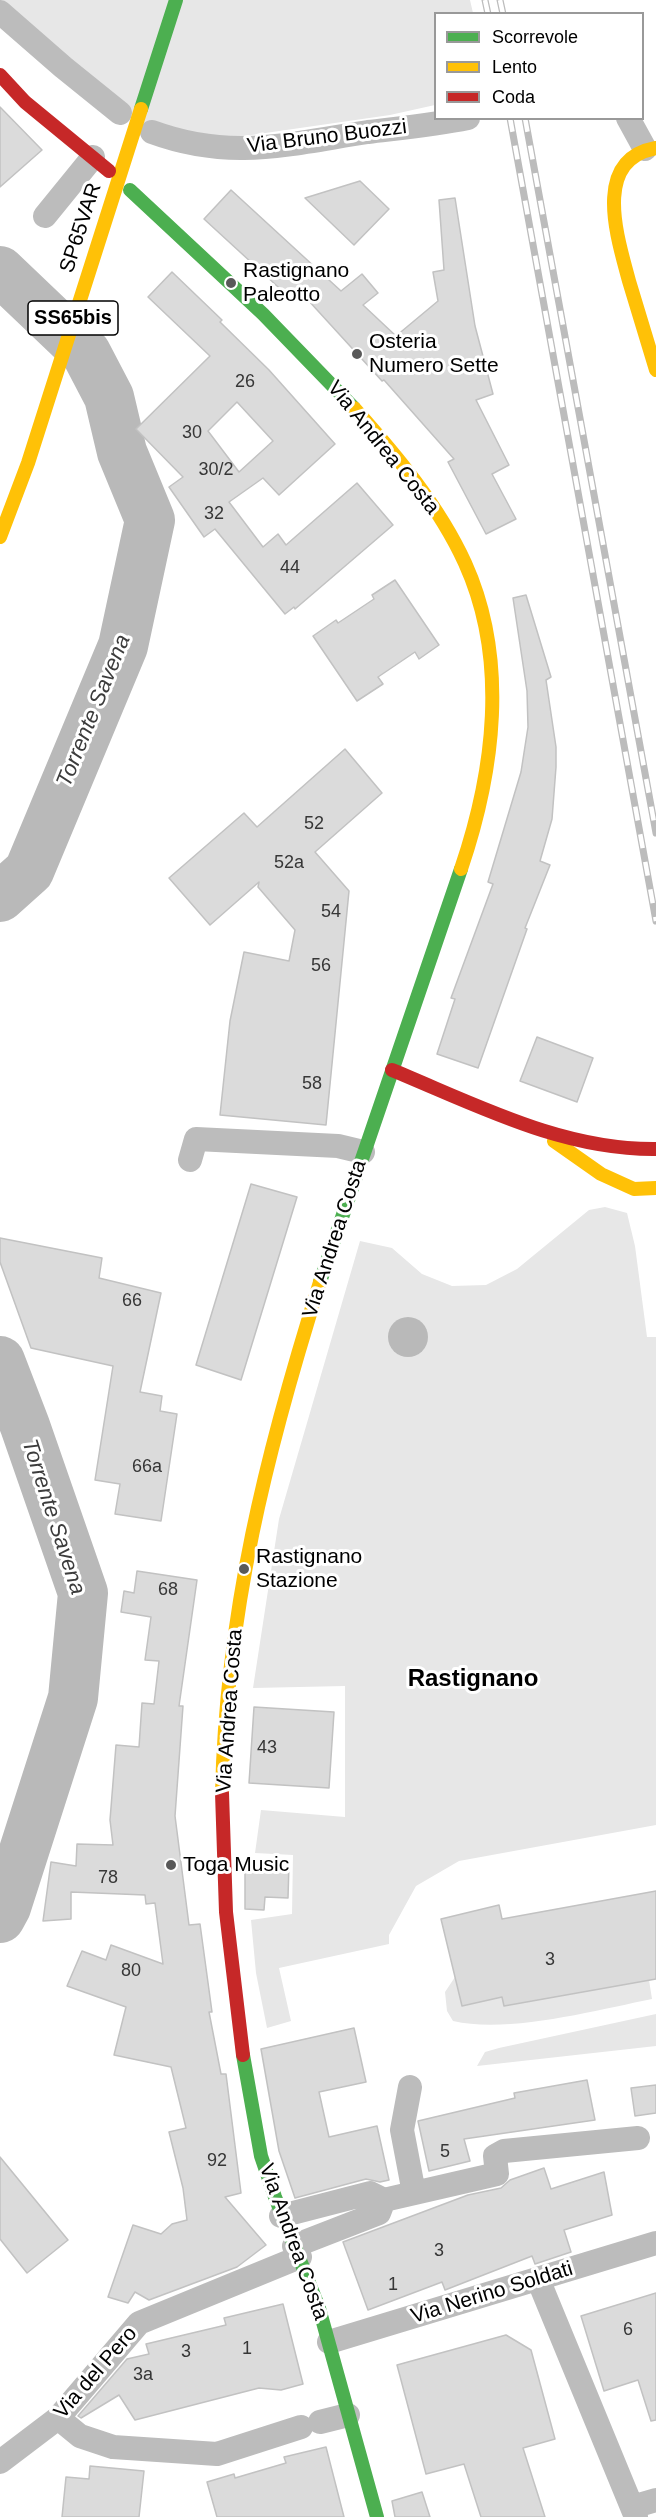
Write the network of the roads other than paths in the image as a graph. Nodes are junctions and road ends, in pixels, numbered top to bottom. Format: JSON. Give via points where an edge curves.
{"nodes":[{"id":1,"x":176,"y":0,"type":"edge"},
{"id":2,"x":0,"y":12,"type":"edge"},
{"id":3,"x":0,"y":75,"type":"edge"},
{"id":4,"x":120,"y":113,"type":"dead end"},
{"id":5,"x":455,"y":120,"type":"edge"},
{"id":6,"x":629,"y":120,"type":"edge"},
{"id":7,"x":152,"y":132,"type":"dead end"},
{"id":8,"x":650,"y":148,"type":"edge"},
{"id":9,"x":101,"y":164,"type":"joint"},
{"id":10,"x":130,"y":190,"type":"dead end"},
{"id":11,"x":45,"y":216,"type":"dead end"},
{"id":12,"x":656,"y":370,"type":"edge"},
{"id":13,"x":0,"y":537,"type":"edge"},
{"id":14,"x":392,"y":1070,"type":"junction"},
{"id":15,"x":533,"y":1126,"type":"junction"},
{"id":16,"x":656,"y":1149,"type":"edge"},
{"id":17,"x":363,"y":1152,"type":"junction"},
{"id":18,"x":190,"y":1160,"type":"dead end"},
{"id":19,"x":656,"y":1188,"type":"edge"},
{"id":20,"x":410,"y":2086,"type":"dead end"},
{"id":21,"x":638,"y":2138,"type":"dead end"},
{"id":22,"x":414,"y":2193,"type":"junction"},
{"id":23,"x":384,"y":2200,"type":"junction"},
{"id":24,"x":281,"y":2216,"type":"junction"},
{"id":25,"x":656,"y":2243,"type":"edge"},
{"id":26,"x":297,"y":2251,"type":"junction"},
{"id":27,"x":538,"y":2279,"type":"junction"},
{"id":28,"x":329,"y":2342,"type":"junction"},
{"id":29,"x":348,"y":2415,"type":"junction"},
{"id":30,"x":58,"y":2418,"type":"junction"},
{"id":31,"x":0,"y":2462,"type":"edge"},
{"id":32,"x":656,"y":2500,"type":"edge"},
{"id":33,"x":634,"y":2512,"type":"edge"},
{"id":34,"x":377,"y":2517,"type":"edge"}],
"edges":[{"from":1,"to":13,"type":"main road","name":"SP65VAR","number":"SS65bis","via":[[28,462]]},
{"from":2,"to":4,"type":"street"},
{"from":3,"to":9,"type":"main road","via":[[25,102]]},
{"from":5,"to":7,"type":"street","name":"Via Bruno Buozzi","via":[[270,148],[210,148]]},
{"from":6,"to":8,"type":"street"},
{"from":8,"to":12,"type":"main road","via":[[630,157],[622,166],[613,205],[627,273]]},
{"from":9,"to":11,"type":"street"},
{"from":10,"to":14,"type":"main road","name":"Via Andrea Costa","via":[[257,307],[370,426],[441,520],[465,563],[478,598],[492,675],[485,773],[474,831]]},
{"from":14,"to":15,"type":"main road"},
{"from":14,"to":17,"type":"main road","name":"Via Andrea Costa"},
{"from":15,"to":16,"type":"main road","via":[[597,1145],[637,1151]]},
{"from":15,"to":19,"type":"main road","via":[[601,1174],[634,1189]]},
{"from":17,"to":18,"type":"street","via":[[338,1146],[196,1138]]},
{"from":17,"to":24,"type":"main road","name":"Via Andrea Costa","via":[[295,1362],[261,1484],[227,1688],[224,1846],[230,1954],[256,2133]]},
{"from":20,"to":22,"type":"street","via":[[402,2130]]},
{"from":21,"to":22,"type":"street","via":[[504,2151],[495,2156],[497,2174]]},
{"from":22,"to":23,"type":"street"},
{"from":23,"to":24,"type":"street","via":[[370,2193]]},
{"from":23,"to":26,"type":"street","name":"Via del Pero","via":[[379,2213]]},
{"from":24,"to":26,"type":"main road","name":"Via Andrea Costa"},
{"from":25,"to":27,"type":"street","name":"Via Nerino Soldati"},
{"from":26,"to":28,"type":"main road","name":"Via Andrea Costa"},
{"from":26,"to":30,"type":"street","name":"Via del Pero","via":[[139,2323]]},
{"from":27,"to":28,"type":"street","name":"Via Nerino Soldati"},
{"from":27,"to":33,"type":"street"},
{"from":28,"to":29,"type":"main road","name":"Via Andrea Costa"},
{"from":29,"to":30,"type":"street","via":[[217,2454],[113,2447],[80,2436]]},
{"from":29,"to":34,"type":"main road","name":"Via Andrea Costa"},
{"from":30,"to":31,"type":"street","name":"Via del Pero"},
{"from":32,"to":33,"type":"street"}]}
